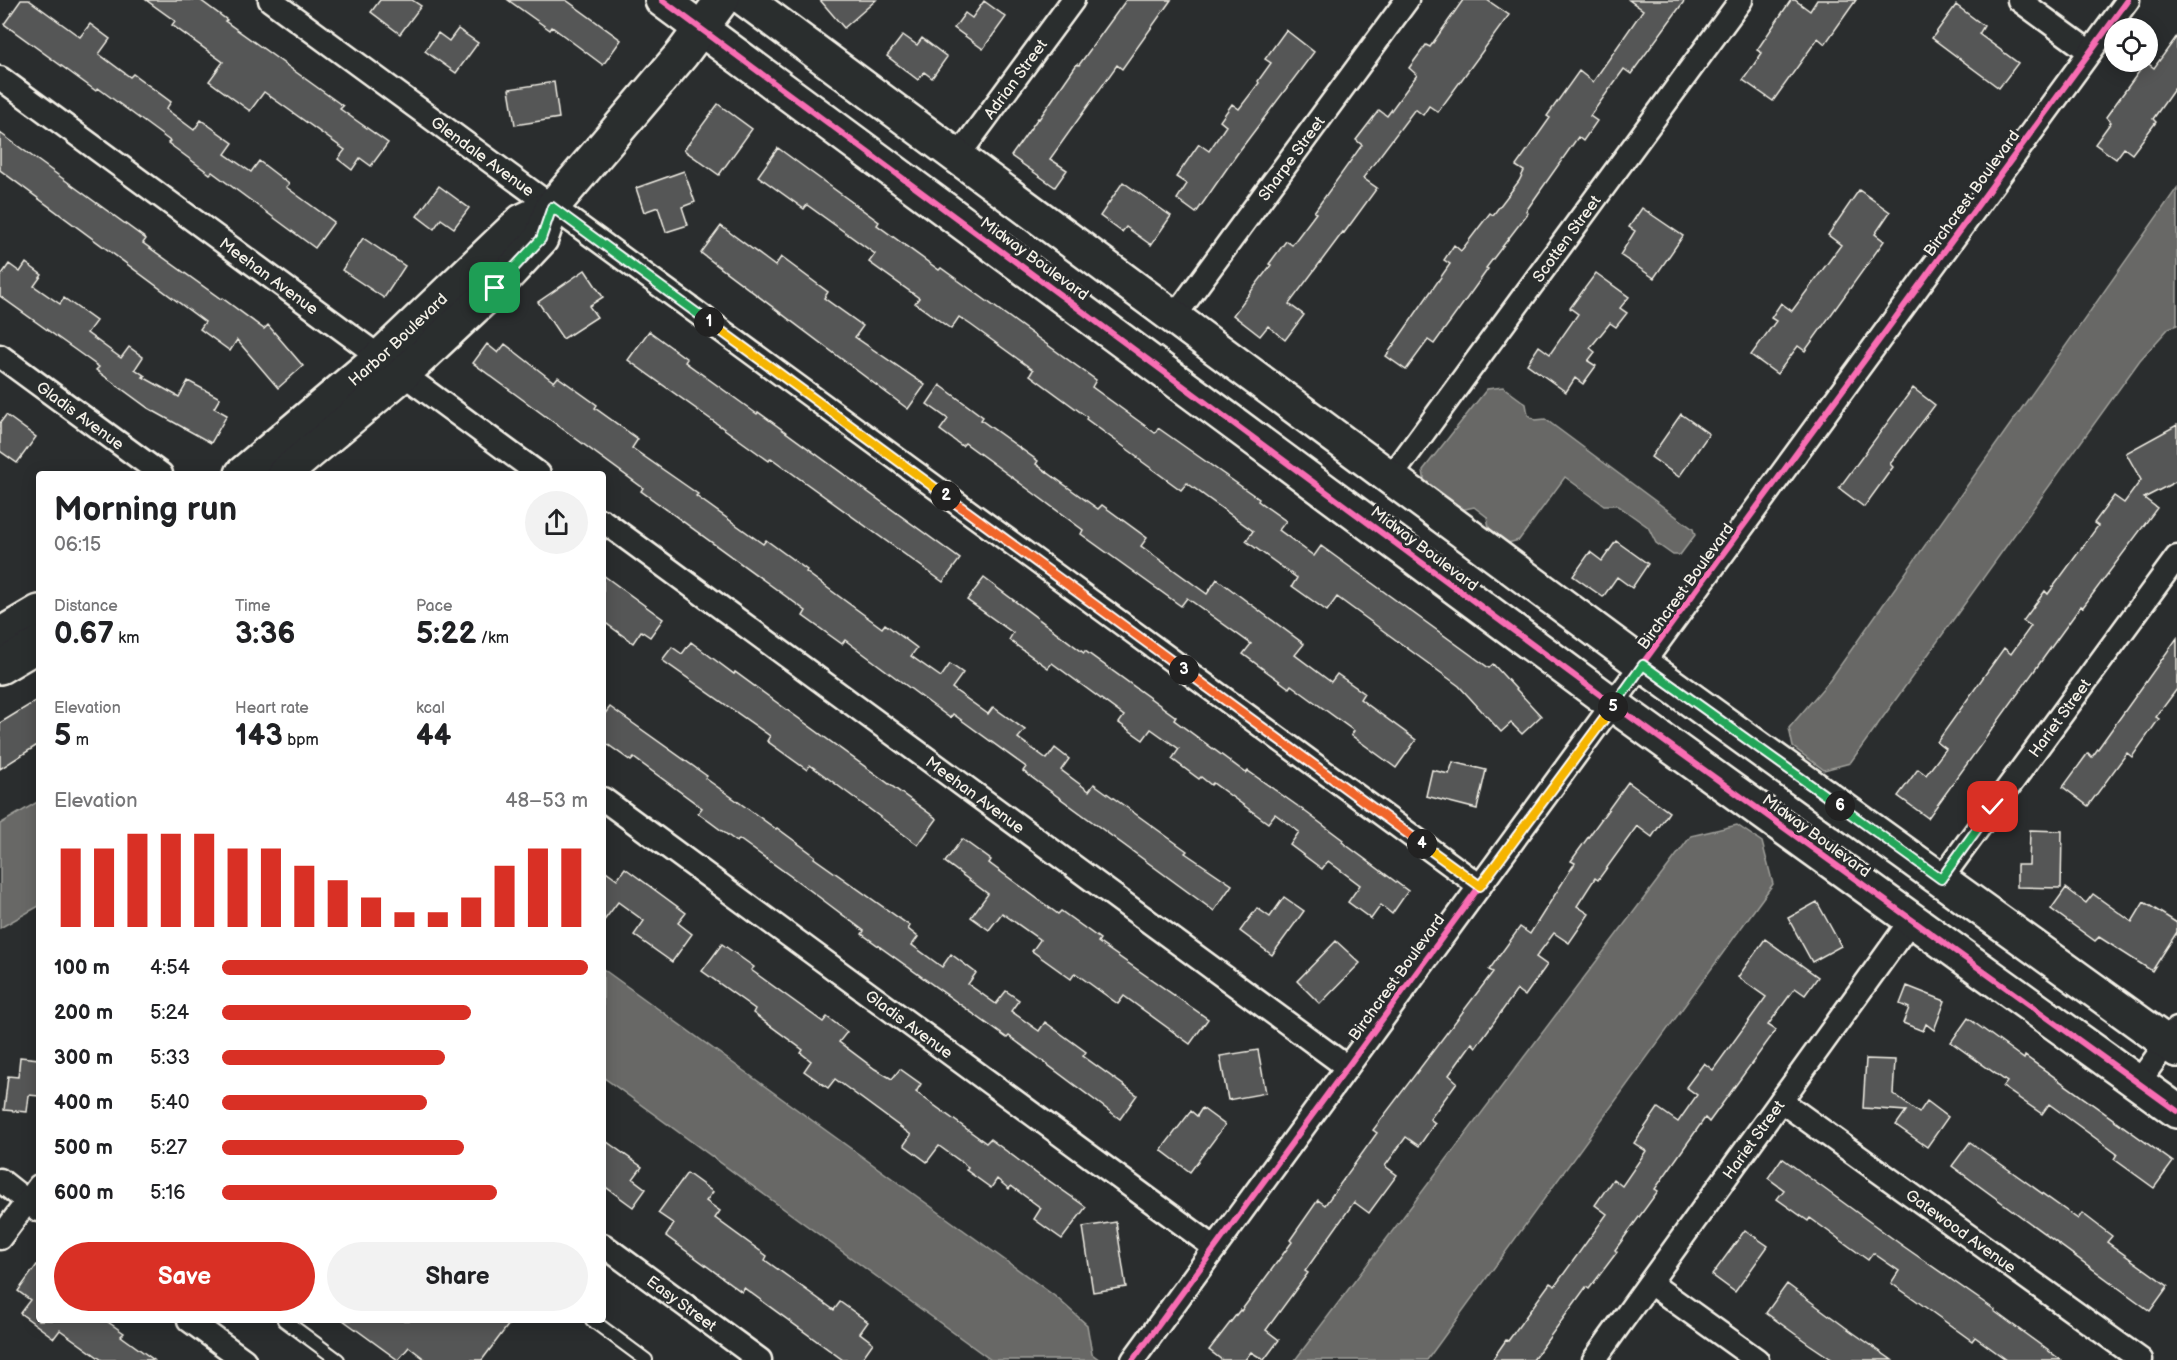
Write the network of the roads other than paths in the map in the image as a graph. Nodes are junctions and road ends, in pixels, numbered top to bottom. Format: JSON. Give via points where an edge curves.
{"nodes":[{"id":1,"x":270,"y":0,"type":"edge"},
{"id":2,"x":662,"y":0,"type":"edge"},
{"id":3,"x":722,"y":0,"type":"edge"},
{"id":4,"x":746,"y":0,"type":"edge"},
{"id":5,"x":1073,"y":0,"type":"edge"},
{"id":6,"x":1407,"y":0,"type":"edge"},
{"id":7,"x":1741,"y":0,"type":"edge"},
{"id":8,"x":2019,"y":0,"type":"edge"},
{"id":9,"x":2128,"y":0,"type":"edge"},
{"id":10,"x":700,"y":28,"type":"junction"},
{"id":11,"x":2090,"y":52,"type":"junction"},
{"id":12,"x":0,"y":78,"type":"edge"},
{"id":13,"x":958,"y":156,"type":"junction"},
{"id":14,"x":552,"y":207,"type":"junction"},
{"id":15,"x":1175,"y":316,"type":"junction"},
{"id":16,"x":0,"y":356,"type":"edge"},
{"id":17,"x":392,"y":366,"type":"junction"},
{"id":18,"x":157,"y":471,"type":"edge"},
{"id":19,"x":246,"y":471,"type":"edge"},
{"id":20,"x":287,"y":471,"type":"edge"},
{"id":21,"x":535,"y":471,"type":"edge"},
{"id":22,"x":1391,"y":477,"type":"junction"},
{"id":23,"x":606,"y":523,"type":"edge"},
{"id":24,"x":2177,"y":557,"type":"edge"},
{"id":25,"x":36,"y":614,"type":"edge"},
{"id":26,"x":0,"y":635,"type":"edge"},
{"id":27,"x":36,"y":646,"type":"edge"},
{"id":28,"x":1643,"y":665,"type":"junction"},
{"id":29,"x":0,"y":667,"type":"edge"},
{"id":30,"x":1614,"y":705,"type":"junction"},
{"id":31,"x":606,"y":801,"type":"edge"},
{"id":32,"x":1941,"y":879,"type":"junction"},
{"id":33,"x":1480,"y":886,"type":"junction"},
{"id":34,"x":1912,"y":919,"type":"junction"},
{"id":35,"x":2174,"y":1040,"type":"edge"},
{"id":36,"x":1347,"y":1067,"type":"junction"},
{"id":37,"x":2138,"y":1083,"type":"junction"},
{"id":38,"x":1781,"y":1101,"type":"junction"},
{"id":39,"x":2177,"y":1111,"type":"edge"},
{"id":40,"x":0,"y":1180,"type":"edge"},
{"id":41,"x":35,"y":1200,"type":"edge"},
{"id":42,"x":0,"y":1238,"type":"edge"},
{"id":43,"x":606,"y":1247,"type":"edge"},
{"id":44,"x":1215,"y":1248,"type":"junction"},
{"id":45,"x":1650,"y":1283,"type":"junction"},
{"id":46,"x":193,"y":1323,"type":"edge"},
{"id":47,"x":292,"y":1323,"type":"edge"},
{"id":48,"x":596,"y":1323,"type":"edge"},
{"id":49,"x":1134,"y":1359,"type":"edge"},
{"id":50,"x":244,"y":1360,"type":"edge"},
{"id":51,"x":338,"y":1360,"type":"edge"},
{"id":52,"x":646,"y":1360,"type":"edge"},
{"id":53,"x":760,"y":1360,"type":"edge"},
{"id":54,"x":1594,"y":1360,"type":"edge"},
{"id":55,"x":1757,"y":1360,"type":"edge"},
{"id":56,"x":2141,"y":1360,"type":"edge"}],
"edges":[{"from":1,"to":14,"type":"street","name":"Glendale Avenue"},
{"from":2,"to":10,"type":"street","name":"Midway Boulevard"},
{"from":3,"to":10,"type":"street","name":"Harbor Boulevard"},
{"from":4,"to":13,"type":"street"},
{"from":5,"to":13,"type":"street","name":"Adrian Street"},
{"from":6,"to":15,"type":"street","name":"Sharpe Street"},
{"from":7,"to":22,"type":"street","name":"Scotten Street"},
{"from":8,"to":11,"type":"street"},
{"from":9,"to":11,"type":"street","name":"Birchcrest Boulevard"},
{"from":10,"to":14,"type":"street","name":"Harbor Boulevard"},
{"from":10,"to":30,"type":"street","name":"Midway Boulevard"},
{"from":11,"to":28,"type":"street","name":"Birchcrest Boulevard"},
{"from":12,"to":17,"type":"street","name":"Meehan Avenue"},
{"from":13,"to":15,"type":"street"},
{"from":14,"to":17,"type":"street","name":"Harbor Boulevard","via":[[541,239],[495,288]]},
{"from":14,"to":33,"type":"street","name":"Glendale Avenue"},
{"from":15,"to":22,"type":"street"},
{"from":16,"to":18,"type":"street","name":"Gladis Avenue"},
{"from":17,"to":19,"type":"street","name":"Harbor Boulevard"},
{"from":17,"to":20,"type":"street","name":"Harbor Boulevard"},
{"from":17,"to":21,"type":"street","name":"Meehan Avenue"},
{"from":22,"to":28,"type":"street"},
{"from":23,"to":36,"type":"street","name":"Meehan Avenue"},
{"from":24,"to":32,"type":"street","name":"Hariet Street"},
{"from":25,"to":26,"type":"street"},
{"from":27,"to":29,"type":"street"},
{"from":28,"to":30,"type":"street","name":"Birchcrest Boulevard"},
{"from":28,"to":32,"type":"street"},
{"from":30,"to":33,"type":"street","name":"Birchcrest Boulevard"},
{"from":30,"to":34,"type":"street","name":"Midway Boulevard"},
{"from":31,"to":44,"type":"street","name":"Gladis Avenue"},
{"from":32,"to":35,"type":"street"},
{"from":33,"to":36,"type":"street","name":"Birchcrest Boulevard"},
{"from":34,"to":37,"type":"street","name":"Midway Boulevard"},
{"from":34,"to":38,"type":"street","name":"Hariet Street"},
{"from":35,"to":37,"type":"street"},
{"from":36,"to":44,"type":"street","name":"Birchcrest Boulevard"},
{"from":37,"to":39,"type":"street","name":"Midway Boulevard"},
{"from":38,"to":45,"type":"street","name":"Hariet Street"},
{"from":38,"to":56,"type":"street","name":"Gatewood Avenue"},
{"from":40,"to":41,"type":"street"},
{"from":41,"to":42,"type":"street"},
{"from":43,"to":53,"type":"street","name":"Easy Street"},
{"from":44,"to":49,"type":"street","name":"Birchcrest Boulevard"},
{"from":45,"to":54,"type":"street","name":"Hariet Street"},
{"from":45,"to":55,"type":"street"},
{"from":46,"to":50,"type":"street"},
{"from":47,"to":51,"type":"lane"},
{"from":48,"to":52,"type":"lane"}]}
